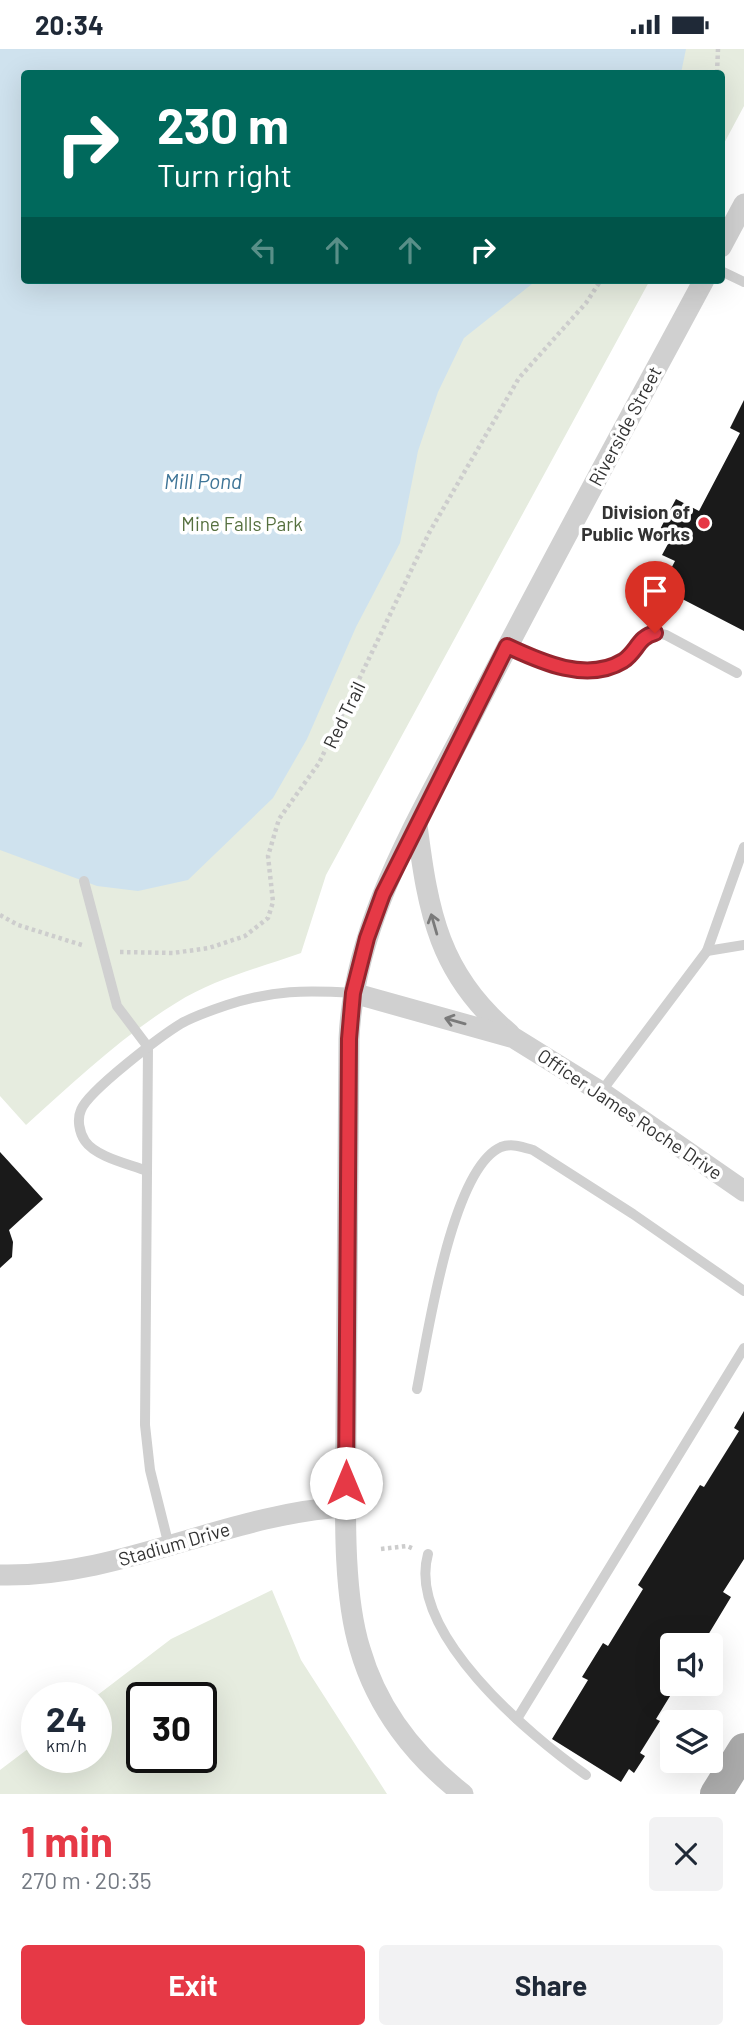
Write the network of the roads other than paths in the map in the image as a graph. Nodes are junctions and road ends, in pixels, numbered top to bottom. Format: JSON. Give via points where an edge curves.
{"nodes":[{"id":1,"x":744,"y":204,"type":"edge"},
{"id":2,"x":725,"y":240,"type":"edge"},
{"id":3,"x":725,"y":273,"type":"edge"},
{"id":4,"x":744,"y":282,"type":"edge"},
{"id":5,"x":702,"y":284,"type":"edge"},
{"id":6,"x":507,"y":646,"type":"junction"},
{"id":7,"x":737,"y":673,"type":"dead end"},
{"id":8,"x":417,"y":823,"type":"junction"},
{"id":9,"x":744,"y":847,"type":"edge"},
{"id":10,"x":84,"y":881,"type":"dead end"},
{"id":11,"x":744,"y":945,"type":"edge"},
{"id":12,"x":707,"y":951,"type":"junction"},
{"id":13,"x":353,"y":993,"type":"junction"},
{"id":14,"x":514,"y":1038,"type":"junction"},
{"id":15,"x":148,"y":1047,"type":"junction"},
{"id":16,"x":601,"y":1092,"type":"junction"},
{"id":17,"x":147,"y":1171,"type":"junction"},
{"id":18,"x":744,"y":1191,"type":"edge"},
{"id":19,"x":744,"y":1291,"type":"edge"},
{"id":20,"x":744,"y":1348,"type":"edge"},
{"id":21,"x":417,"y":1389,"type":"dead end"},
{"id":22,"x":346,"y":1507,"type":"junction"},
{"id":23,"x":169,"y":1546,"type":"junction"},
{"id":24,"x":428,"y":1554,"type":"road end"},
{"id":25,"x":0,"y":1575,"type":"edge"},
{"id":26,"x":517,"y":1719,"type":"junction"},
{"id":27,"x":744,"y":1749,"type":"edge"},
{"id":28,"x":586,"y":1775,"type":"dead end"},
{"id":29,"x":463,"y":1794,"type":"edge"},
{"id":30,"x":716,"y":1794,"type":"edge"}],
"edges":[{"from":1,"to":2,"type":"street"},
{"from":3,"to":4,"type":"lane"},
{"from":5,"to":6,"type":"street","name":"Riverside Street"},
{"from":6,"to":7,"type":"lane","via":[[573,670],[621,662],[646,635],[655,633]]},
{"from":6,"to":8,"type":"street","name":"Riverside Street"},
{"from":8,"to":13,"type":"street","name":"Riverside Street","via":[[383,894]]},
{"from":14,"to":8,"type":"street","name":"Officer James Roche Drive","one_way":true,"via":[[474,1002],[448,961],[427,901]]},
{"from":9,"to":12,"type":"lane"},
{"from":10,"to":15,"type":"lane","via":[[117,1006]]},
{"from":11,"to":12,"type":"lane"},
{"from":12,"to":16,"type":"lane"},
{"from":14,"to":13,"type":"street","name":"Officer James Roche Drive","one_way":true},
{"from":13,"to":15,"type":"lane","via":[[293,990],[227,1005],[183,1023]]},
{"from":13,"to":22,"type":"street","name":"Riverside Street"},
{"from":14,"to":16,"type":"street","name":"Officer James Roche Drive"},
{"from":15,"to":17,"type":"lane"},
{"from":15,"to":17,"type":"lane","via":[[90,1096],[81,1109],[79,1125],[85,1141],[99,1151]]},
{"from":16,"to":18,"type":"street","name":"Officer James Roche Drive"},
{"from":17,"to":23,"type":"lane","via":[[145,1425],[150,1469]]},
{"from":19,"to":21,"type":"lane","via":[[533,1150],[501,1147],[486,1160],[473,1182],[448,1237]]},
{"from":20,"to":26,"type":"lane"},
{"from":22,"to":23,"type":"street","name":"Stadium Drive","via":[[277,1514]]},
{"from":22,"to":29,"type":"street","name":"Riverside Street","via":[[360,1651],[388,1712],[407,1739]]},
{"from":23,"to":25,"type":"street","name":"Stadium Drive","via":[[74,1569]]},
{"from":24,"to":26,"type":"lane","via":[[425,1583],[439,1623],[474,1672]]},
{"from":26,"to":28,"type":"lane"},
{"from":27,"to":30,"type":"main road"}]}
